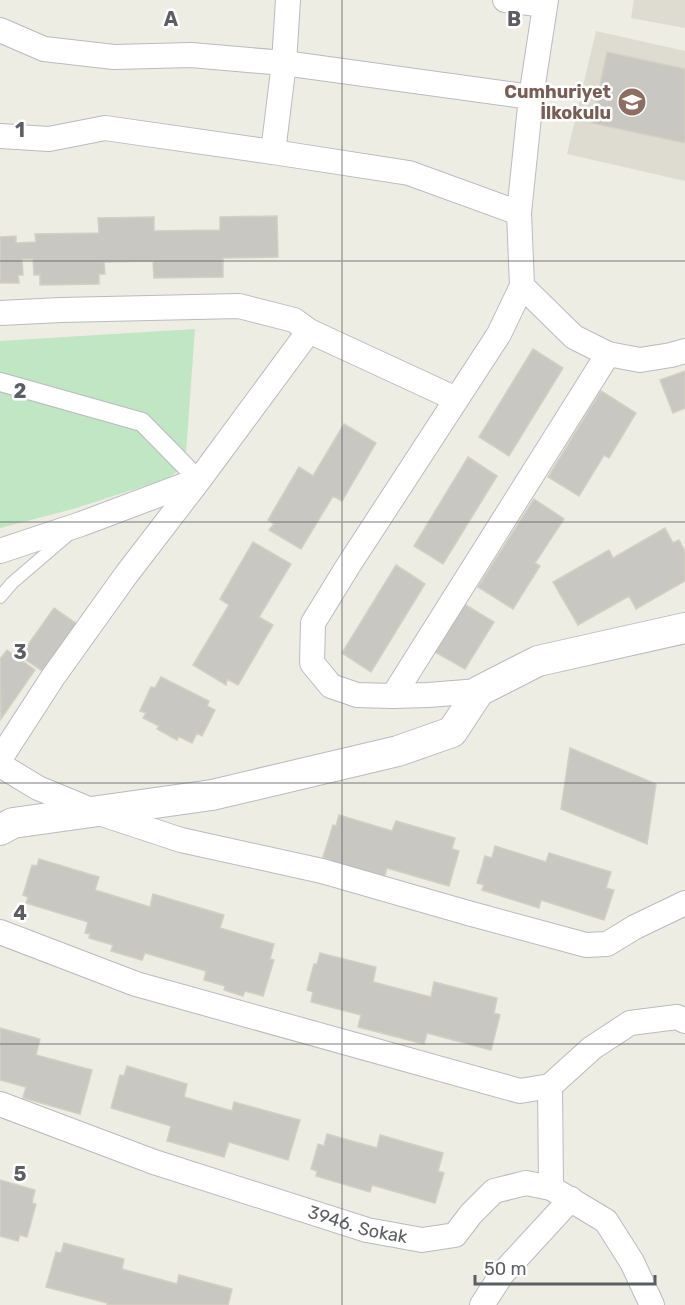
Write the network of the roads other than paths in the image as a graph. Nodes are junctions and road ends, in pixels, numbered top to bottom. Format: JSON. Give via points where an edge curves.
{"nodes":[{"id":1,"x":288,"y":0,"type":"edge"},
{"id":2,"x":505,"y":0,"type":"edge"},
{"id":3,"x":546,"y":3,"type":"edge"},
{"id":4,"x":0,"y":30,"type":"edge"},
{"id":5,"x":284,"y":63,"type":"junction"},
{"id":6,"x":531,"y":97,"type":"junction"},
{"id":7,"x":0,"y":136,"type":"edge"},
{"id":8,"x":273,"y":152,"type":"junction"},
{"id":9,"x":519,"y":213,"type":"junction"},
{"id":10,"x":522,"y":286,"type":"junction"},
{"id":11,"x":0,"y":313,"type":"edge"},
{"id":12,"x":309,"y":331,"type":"junction"},
{"id":13,"x":685,"y":351,"type":"edge"},
{"id":14,"x":608,"y":354,"type":"junction"},
{"id":15,"x":0,"y":382,"type":"edge"},
{"id":16,"x":456,"y":399,"type":"junction"},
{"id":17,"x":199,"y":480,"type":"junction"},
{"id":18,"x":81,"y":524,"type":"junction"},
{"id":19,"x":0,"y":551,"type":"edge"},
{"id":20,"x":0,"y":597,"type":"edge"},
{"id":21,"x":685,"y":628,"type":"edge"},
{"id":22,"x":479,"y":691,"type":"junction"},
{"id":23,"x":393,"y":696,"type":"junction"},
{"id":24,"x":0,"y":759,"type":"edge"},
{"id":25,"x":0,"y":765,"type":"edge"},
{"id":26,"x":96,"y":812,"type":"junction"},
{"id":27,"x":0,"y":830,"type":"edge"},
{"id":28,"x":685,"y":903,"type":"edge"},
{"id":29,"x":0,"y":932,"type":"edge"},
{"id":30,"x":685,"y":1021,"type":"edge"},
{"id":31,"x":550,"y":1086,"type":"junction"},
{"id":32,"x":0,"y":1104,"type":"edge"},
{"id":33,"x":561,"y":1193,"type":"junction"},
{"id":34,"x":482,"y":1305,"type":"edge"},
{"id":35,"x":652,"y":1305,"type":"edge"}],
"edges":[{"from":1,"to":5,"type":"street"},
{"from":2,"to":3,"type":"street"},
{"from":3,"to":6,"type":"street"},
{"from":4,"to":5,"type":"street","via":[[56,51],[114,57],[191,55]]},
{"from":5,"to":6,"type":"street"},
{"from":5,"to":8,"type":"street"},
{"from":6,"to":9,"type":"street"},
{"from":7,"to":8,"type":"street","via":[[49,140],[105,128]]},
{"from":8,"to":9,"type":"street","via":[[409,173]]},
{"from":9,"to":10,"type":"street"},
{"from":10,"to":14,"type":"street","via":[[574,337]]},
{"from":10,"to":16,"type":"street","via":[[499,334]]},
{"from":11,"to":12,"type":"street","via":[[238,306],[294,320]]},
{"from":12,"to":16,"type":"street"},
{"from":12,"to":17,"type":"street"},
{"from":13,"to":14,"type":"street","via":[[640,360]]},
{"from":14,"to":23,"type":"street"},
{"from":15,"to":17,"type":"street","via":[[142,422]]},
{"from":16,"to":23,"type":"street","via":[[313,623],[312,663],[331,686],[357,695]]},
{"from":17,"to":18,"type":"street"},
{"from":17,"to":24,"type":"street","via":[[126,575]]},
{"from":18,"to":19,"type":"street"},
{"from":18,"to":20,"type":"lane"},
{"from":21,"to":22,"type":"street","via":[[538,661]]},
{"from":22,"to":23,"type":"street"},
{"from":22,"to":26,"type":"street","via":[[452,732],[398,751],[212,795]]},
{"from":25,"to":26,"type":"street","via":[[38,788]]},
{"from":26,"to":27,"type":"street","via":[[13,823]]},
{"from":26,"to":28,"type":"street","via":[[181,840],[322,872],[586,945],[607,944]]},
{"from":29,"to":31,"type":"street","via":[[136,984],[446,1071],[520,1091]]},
{"from":30,"to":31,"type":"street","via":[[677,1017],[630,1023],[592,1048]]},
{"from":31,"to":33,"type":"street"},
{"from":32,"to":33,"type":"street","name":"3946. Sokak","via":[[154,1162],[367,1230],[422,1240],[455,1235],[494,1191],[526,1182]]},
{"from":33,"to":34,"type":"street"},
{"from":33,"to":35,"type":"street","name":"3946. Sokak","via":[[606,1221],[632,1262]]}]}
